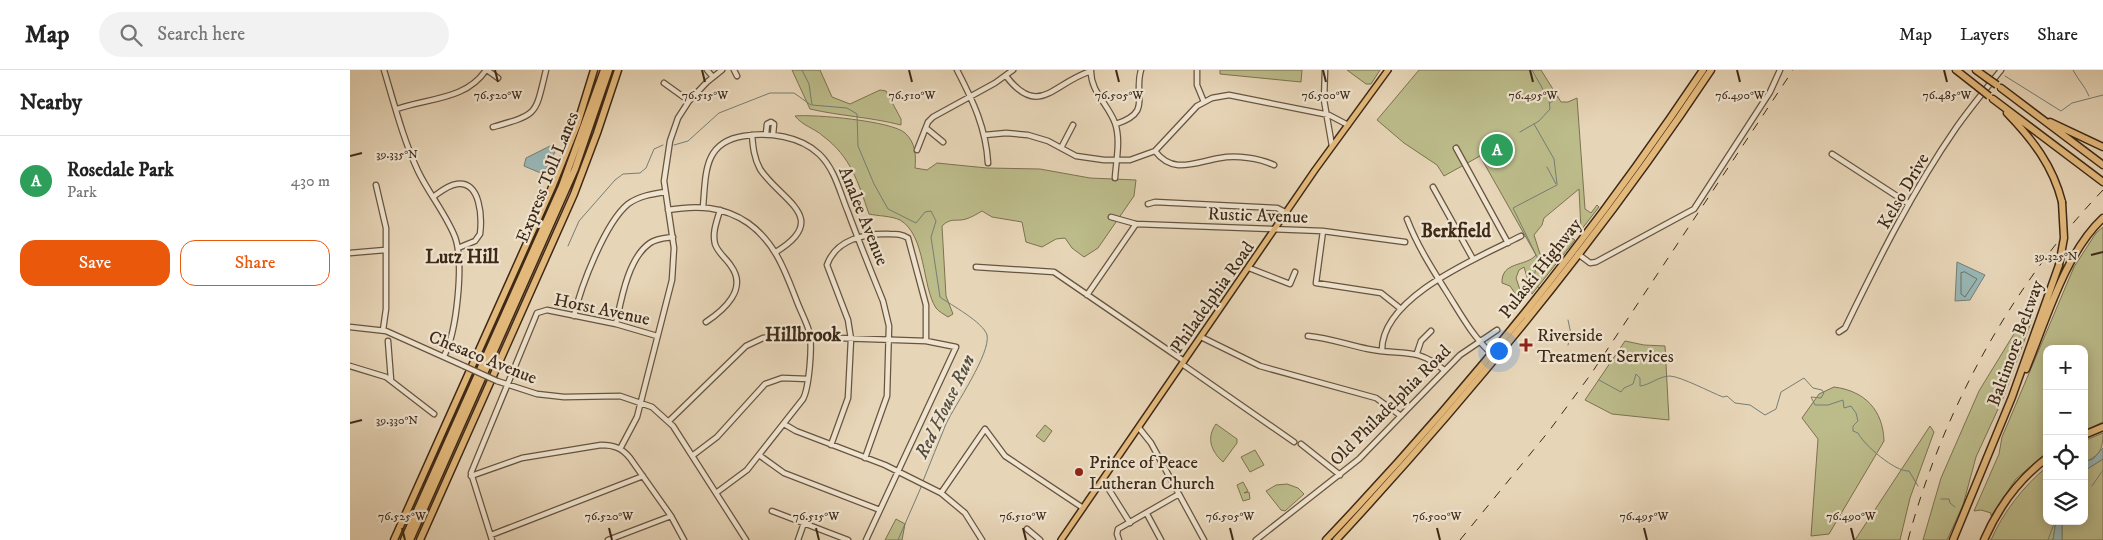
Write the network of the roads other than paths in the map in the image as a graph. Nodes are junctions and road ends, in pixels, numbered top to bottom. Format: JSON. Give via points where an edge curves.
{"nodes":[{"id":1,"x":384,"y":70,"type":"edge"},
{"id":2,"x":487,"y":70,"type":"edge"},
{"id":3,"x":546,"y":70,"type":"edge"},
{"id":4,"x":594,"y":70,"type":"edge"},
{"id":5,"x":604,"y":70,"type":"edge"},
{"id":6,"x":609,"y":70,"type":"edge"},
{"id":7,"x":618,"y":70,"type":"edge"},
{"id":8,"x":707,"y":70,"type":"edge"},
{"id":9,"x":722,"y":70,"type":"edge"},
{"id":10,"x":734,"y":70,"type":"edge"},
{"id":11,"x":957,"y":70,"type":"edge"},
{"id":12,"x":1013,"y":70,"type":"edge"},
{"id":13,"x":1141,"y":70,"type":"edge"},
{"id":14,"x":1197,"y":70,"type":"edge"},
{"id":15,"x":1325,"y":70,"type":"edge"},
{"id":16,"x":1388,"y":70,"type":"edge"},
{"id":17,"x":1703,"y":70,"type":"edge"},
{"id":18,"x":1711,"y":70,"type":"edge"},
{"id":19,"x":1780,"y":70,"type":"edge"},
{"id":20,"x":1956,"y":70,"type":"edge"},
{"id":21,"x":1976,"y":70,"type":"edge"},
{"id":22,"x":2001,"y":70,"type":"edge"},
{"id":23,"x":1091,"y":71,"type":"edge"},
{"id":24,"x":737,"y":76,"type":"dead end"},
{"id":25,"x":1006,"y":76,"type":"junction"},
{"id":26,"x":713,"y":77,"type":"junction"},
{"id":27,"x":498,"y":78,"type":"dead end"},
{"id":28,"x":664,"y":83,"type":"dead end"},
{"id":29,"x":1999,"y":87,"type":"junction"},
{"id":30,"x":970,"y":96,"type":"junction"},
{"id":31,"x":1991,"y":97,"type":"junction"},
{"id":32,"x":689,"y":101,"type":"junction"},
{"id":33,"x":1204,"y":102,"type":"junction"},
{"id":34,"x":397,"y":109,"type":"junction"},
{"id":35,"x":1326,"y":115,"type":"junction"},
{"id":36,"x":1116,"y":124,"type":"junction"},
{"id":37,"x":1073,"y":125,"type":"dead end"},
{"id":38,"x":1348,"y":125,"type":"junction"},
{"id":39,"x":493,"y":126,"type":"dead end"},
{"id":40,"x":926,"y":128,"type":"junction"},
{"id":41,"x":766,"y":134,"type":"junction"},
{"id":42,"x":752,"y":135,"type":"junction"},
{"id":43,"x":773,"y":135,"type":"junction"},
{"id":44,"x":985,"y":135,"type":"junction"},
{"id":45,"x":944,"y":142,"type":"dead end"},
{"id":46,"x":1332,"y":146,"type":"junction"},
{"id":47,"x":2103,"y":147,"type":"edge"},
{"id":48,"x":1061,"y":148,"type":"junction"},
{"id":49,"x":1456,"y":148,"type":"dead end"},
{"id":50,"x":917,"y":150,"type":"dead end"},
{"id":51,"x":1155,"y":151,"type":"junction"},
{"id":52,"x":1832,"y":154,"type":"dead end"},
{"id":53,"x":1116,"y":161,"type":"junction"},
{"id":54,"x":988,"y":163,"type":"dead end"},
{"id":55,"x":2102,"y":164,"type":"edge"},
{"id":56,"x":1274,"y":165,"type":"dead end"},
{"id":57,"x":1115,"y":178,"type":"dead end"},
{"id":58,"x":2103,"y":182,"type":"edge"},
{"id":59,"x":376,"y":185,"type":"dead end"},
{"id":60,"x":1433,"y":187,"type":"dead end"},
{"id":61,"x":665,"y":192,"type":"junction"},
{"id":62,"x":433,"y":197,"type":"junction"},
{"id":63,"x":1148,"y":204,"type":"dead end"},
{"id":64,"x":1909,"y":204,"type":"junction"},
{"id":65,"x":703,"y":206,"type":"junction"},
{"id":66,"x":668,"y":210,"type":"junction"},
{"id":67,"x":720,"y":210,"type":"junction"},
{"id":68,"x":1287,"y":213,"type":"junction"},
{"id":69,"x":1111,"y":217,"type":"dead end"},
{"id":70,"x":1407,"y":218,"type":"dead end"},
{"id":71,"x":2103,"y":218,"type":"edge"},
{"id":72,"x":1136,"y":224,"type":"junction"},
{"id":73,"x":1276,"y":229,"type":"junction"},
{"id":74,"x":1323,"y":231,"type":"junction"},
{"id":75,"x":1521,"y":236,"type":"dead end"},
{"id":76,"x":673,"y":237,"type":"junction"},
{"id":77,"x":857,"y":237,"type":"junction"},
{"id":78,"x":1405,"y":242,"type":"dead end"},
{"id":79,"x":1508,"y":243,"type":"junction"},
{"id":80,"x":458,"y":248,"type":"junction"},
{"id":81,"x":385,"y":250,"type":"junction"},
{"id":82,"x":776,"y":252,"type":"junction"},
{"id":83,"x":350,"y":253,"type":"edge"},
{"id":84,"x":1576,"y":253,"type":"junction"},
{"id":85,"x":1473,"y":259,"type":"junction"},
{"id":86,"x":976,"y":267,"type":"dead end"},
{"id":87,"x":1248,"y":268,"type":"junction"},
{"id":88,"x":1295,"y":272,"type":"dead end"},
{"id":89,"x":1439,"y":281,"type":"junction"},
{"id":90,"x":1087,"y":294,"type":"junction"},
{"id":91,"x":1401,"y":309,"type":"junction"},
{"id":92,"x":574,"y":316,"type":"junction"},
{"id":93,"x":706,"y":322,"type":"dead end"},
{"id":94,"x":616,"y":324,"type":"junction"},
{"id":95,"x":350,"y":327,"type":"edge"},
{"id":96,"x":383,"y":330,"type":"junction"},
{"id":97,"x":1497,"y":330,"type":"dead end"},
{"id":98,"x":1431,"y":331,"type":"dead end"},
{"id":99,"x":1839,"y":332,"type":"dead end"},
{"id":100,"x":658,"y":336,"type":"junction"},
{"id":101,"x":1308,"y":336,"type":"dead end"},
{"id":102,"x":810,"y":337,"type":"junction"},
{"id":103,"x":1201,"y":337,"type":"junction"},
{"id":104,"x":851,"y":339,"type":"junction"},
{"id":105,"x":889,"y":340,"type":"junction"},
{"id":106,"x":388,"y":341,"type":"dead end"},
{"id":107,"x":926,"y":341,"type":"junction"},
{"id":108,"x":1478,"y":342,"type":"junction"},
{"id":109,"x":1382,"y":350,"type":"junction"},
{"id":110,"x":1417,"y":354,"type":"junction"},
{"id":111,"x":444,"y":356,"type":"junction"},
{"id":112,"x":1494,"y":356,"type":"junction"},
{"id":113,"x":1183,"y":363,"type":"junction"},
{"id":114,"x":350,"y":366,"type":"edge"},
{"id":115,"x":1444,"y":370,"type":"junction"},
{"id":116,"x":808,"y":379,"type":"junction"},
{"id":117,"x":391,"y":380,"type":"junction"},
{"id":118,"x":507,"y":386,"type":"junction"},
{"id":119,"x":640,"y":401,"type":"junction"},
{"id":120,"x":434,"y":414,"type":"dead end"},
{"id":121,"x":1402,"y":416,"type":"junction"},
{"id":122,"x":670,"y":421,"type":"junction"},
{"id":123,"x":784,"y":424,"type":"junction"},
{"id":124,"x":2103,"y":427,"type":"edge"},
{"id":125,"x":1139,"y":428,"type":"junction"},
{"id":126,"x":2088,"y":433,"type":"edge"},
{"id":127,"x":1294,"y":442,"type":"dead end"},
{"id":128,"x":1301,"y":444,"type":"dead end"},
{"id":129,"x":831,"y":445,"type":"junction"},
{"id":130,"x":620,"y":449,"type":"junction"},
{"id":131,"x":759,"y":455,"type":"junction"},
{"id":132,"x":692,"y":456,"type":"junction"},
{"id":133,"x":865,"y":458,"type":"junction"},
{"id":134,"x":2043,"y":462,"type":"edge"},
{"id":135,"x":898,"y":471,"type":"junction"},
{"id":136,"x":1340,"y":475,"type":"junction"},
{"id":137,"x":471,"y":476,"type":"junction"},
{"id":138,"x":643,"y":476,"type":"junction"},
{"id":139,"x":1103,"y":480,"type":"junction"},
{"id":140,"x":1978,"y":480,"type":"junction"},
{"id":141,"x":716,"y":493,"type":"junction"},
{"id":142,"x":941,"y":493,"type":"junction"},
{"id":143,"x":1179,"y":494,"type":"junction"},
{"id":144,"x":1083,"y":508,"type":"junction"},
{"id":145,"x":880,"y":510,"type":"junction"},
{"id":146,"x":772,"y":511,"type":"dead end"},
{"id":147,"x":1147,"y":514,"type":"junction"},
{"id":148,"x":671,"y":516,"type":"junction"},
{"id":149,"x":804,"y":523,"type":"junction"},
{"id":150,"x":1130,"y":523,"type":"junction"},
{"id":151,"x":1027,"y":529,"type":"dead end"},
{"id":152,"x":492,"y":537,"type":"edge"},
{"id":153,"x":1337,"y":539,"type":"edge"},
{"id":154,"x":394,"y":540,"type":"edge"},
{"id":155,"x":404,"y":540,"type":"edge"},
{"id":156,"x":410,"y":540,"type":"edge"},
{"id":157,"x":420,"y":540,"type":"edge"},
{"id":158,"x":608,"y":540,"type":"edge"},
{"id":159,"x":684,"y":540,"type":"edge"},
{"id":160,"x":746,"y":540,"type":"edge"},
{"id":161,"x":798,"y":540,"type":"edge"},
{"id":162,"x":848,"y":540,"type":"edge"},
{"id":163,"x":866,"y":540,"type":"edge"},
{"id":164,"x":982,"y":540,"type":"edge"},
{"id":165,"x":1040,"y":540,"type":"edge"},
{"id":166,"x":1061,"y":540,"type":"edge"},
{"id":167,"x":1119,"y":540,"type":"edge"},
{"id":168,"x":1161,"y":540,"type":"edge"},
{"id":169,"x":1204,"y":540,"type":"edge"},
{"id":170,"x":1256,"y":540,"type":"edge"},
{"id":171,"x":1326,"y":540,"type":"edge"},
{"id":172,"x":1954,"y":540,"type":"edge"},
{"id":173,"x":1984,"y":540,"type":"edge"}],
"edges":[{"from":1,"to":34,"type":"street"},
{"from":2,"to":27,"type":"street"},
{"from":2,"to":34,"type":"street","via":[[463,92]]},
{"from":3,"to":39,"type":"street","via":[[533,113]]},
{"from":4,"to":154,"type":"highway","via":[[553,185]]},
{"from":5,"to":155,"type":"highway","name":"Express Toll Lanes","via":[[562,186]]},
{"from":6,"to":156,"type":"highway","name":"Express Toll Lanes","via":[[570,182]]},
{"from":7,"to":157,"type":"highway","via":[[574,194]]},
{"from":8,"to":26,"type":"street"},
{"from":9,"to":26,"type":"street"},
{"from":10,"to":24,"type":"street"},
{"from":11,"to":30,"type":"street"},
{"from":12,"to":25,"type":"street"},
{"from":13,"to":36,"type":"street","via":[[1139,108],[1132,117]]},
{"from":14,"to":33,"type":"street","via":[[1197,85]]},
{"from":15,"to":35,"type":"street"},
{"from":16,"to":38,"type":"main road","name":"Philadelphia Road"},
{"from":17,"to":84,"type":"highway","name":"Pulaski Highway"},
{"from":18,"to":84,"type":"highway","name":"Pulaski Highway","via":[[1635,179]]},
{"from":19,"to":84,"type":"street","via":[[1770,92],[1694,209],[1596,262],[1590,263]]},
{"from":20,"to":31,"type":"highway","name":"Baltimore Beltway","bridge":true},
{"from":21,"to":29,"type":"highway","bridge":true},
{"from":22,"to":64,"type":"street","name":"Kelso Drive","via":[[1956,129]]},
{"from":23,"to":25,"type":"street","via":[[1074,77],[1046,95],[1035,97],[1021,93]]},
{"from":23,"to":36,"type":"street","via":[[1097,92]]},
{"from":25,"to":30,"type":"street"},
{"from":26,"to":32,"type":"street"},
{"from":28,"to":32,"type":"street"},
{"from":29,"to":47,"type":"highway","via":[[2054,124]]},
{"from":29,"to":55,"type":"highway"},
{"from":30,"to":40,"type":"street","via":[[938,113]]},
{"from":30,"to":44,"type":"street"},
{"from":31,"to":58,"type":"highway"},
{"from":31,"to":140,"type":"highway","name":"Baltimore Beltway","bridge":true,"via":[[2027,133],[2056,181],[2062,202],[2064,238],[2060,265]]},
{"from":32,"to":61,"type":"street","via":[[678,118],[670,141]]},
{"from":33,"to":35,"type":"street","via":[[1217,96],[1236,95]]},
{"from":33,"to":51,"type":"street","via":[[1187,114]]},
{"from":34,"to":62,"type":"street","via":[[415,163]]},
{"from":35,"to":38,"type":"street"},
{"from":35,"to":46,"type":"street"},
{"from":36,"to":53,"type":"street"},
{"from":37,"to":48,"type":"street"},
{"from":38,"to":46,"type":"main road","name":"Philadelphia Road"},
{"from":40,"to":45,"type":"street"},
{"from":40,"to":50,"type":"street"},
{"from":41,"to":42,"type":"street","name":"Analee Avenue"},
{"from":41,"to":43,"type":"street","name":"Analee Avenue"},
{"from":41,"to":43,"type":"street","via":[[767,124],[772,122]]},
{"from":42,"to":65,"type":"street","name":"Analee Avenue","via":[[729,139],[712,154],[707,164]]},
{"from":42,"to":82,"type":"street","via":[[760,169],[794,204],[801,216],[801,228],[796,236]]},
{"from":43,"to":77,"type":"street","name":"Analee Avenue","via":[[803,143],[824,159]]},
{"from":44,"to":48,"type":"street","via":[[1006,132],[1028,135]]},
{"from":44,"to":54,"type":"street"},
{"from":46,"to":68,"type":"main road","name":"Philadelphia Road"},
{"from":48,"to":53,"type":"street","via":[[1084,157]]},
{"from":49,"to":79,"type":"street"},
{"from":51,"to":53,"type":"street","via":[[1140,158]]},
{"from":51,"to":56,"type":"street","via":[[1164,162],[1174,165],[1226,157],[1262,160]]},
{"from":52,"to":64,"type":"street"},
{"from":53,"to":57,"type":"street"},
{"from":59,"to":81,"type":"street","via":[[386,228]]},
{"from":60,"to":85,"type":"street"},
{"from":61,"to":66,"type":"street"},
{"from":61,"to":92,"type":"street","via":[[636,199],[622,210],[588,269]]},
{"from":62,"to":80,"type":"street","via":[[454,234]]},
{"from":62,"to":80,"type":"street","via":[[459,184],[467,185],[475,194],[480,234],[475,241]]},
{"from":63,"to":68,"type":"street","via":[[1277,208]]},
{"from":64,"to":99,"type":"street","name":"Kelso Drive","via":[[1845,328]]},
{"from":65,"to":66,"type":"street"},
{"from":65,"to":67,"type":"street"},
{"from":66,"to":76,"type":"street"},
{"from":67,"to":82,"type":"street","via":[[753,226]]},
{"from":67,"to":93,"type":"street","via":[[714,232],[715,243],[734,270],[736,288],[728,304]]},
{"from":68,"to":73,"type":"main road","name":"Philadelphia Road"},
{"from":69,"to":72,"type":"street","name":"Rustic Avenue"},
{"from":70,"to":89,"type":"street","via":[[1416,243]]},
{"from":71,"to":140,"type":"highway","via":[[2085,237],[2071,261]]},
{"from":72,"to":73,"type":"street","name":"Rustic Avenue"},
{"from":72,"to":90,"type":"street"},
{"from":73,"to":74,"type":"street","name":"Rustic Avenue"},
{"from":73,"to":87,"type":"main road","name":"Philadelphia Road"},
{"from":74,"to":78,"type":"street","name":"Rustic Avenue"},
{"from":74,"to":91,"type":"street","via":[[1316,283],[1381,293]]},
{"from":75,"to":79,"type":"street"},
{"from":76,"to":94,"type":"street","via":[[652,242],[642,251],[626,282]]},
{"from":76,"to":100,"type":"street","via":[[672,280]]},
{"from":77,"to":104,"type":"street","via":[[844,245],[827,265],[848,320]]},
{"from":77,"to":105,"type":"street","name":"Analee Avenue","via":[[887,312]]},
{"from":77,"to":107,"type":"street","via":[[900,234],[908,238],[926,309]]},
{"from":79,"to":85,"type":"street"},
{"from":80,"to":111,"type":"street","via":[[456,308]]},
{"from":81,"to":83,"type":"street"},
{"from":81,"to":96,"type":"street"},
{"from":82,"to":102,"type":"street"},
{"from":84,"to":112,"type":"highway","name":"Pulaski Highway"},
{"from":85,"to":89,"type":"street"},
{"from":86,"to":90,"type":"street","via":[[1055,273]]},
{"from":87,"to":88,"type":"street","via":[[1290,284]]},
{"from":87,"to":103,"type":"main road","name":"Philadelphia Road"},
{"from":89,"to":91,"type":"street"},
{"from":89,"to":108,"type":"street"},
{"from":90,"to":113,"type":"street"},
{"from":91,"to":109,"type":"street","via":[[1387,329]]},
{"from":92,"to":94,"type":"street","name":"Horst Avenue"},
{"from":92,"to":118,"type":"street","name":"Horst Avenue","via":[[544,310],[537,313]]},
{"from":94,"to":100,"type":"street","name":"Horst Avenue"},
{"from":95,"to":96,"type":"street","name":"Chesaco Avenue"},
{"from":96,"to":111,"type":"street","name":"Chesaco Avenue"},
{"from":97,"to":108,"type":"street","name":"Old Philadelphia Road"},
{"from":98,"to":110,"type":"street","via":[[1420,341]]},
{"from":100,"to":119,"type":"street"},
{"from":101,"to":109,"type":"street"},
{"from":102,"to":104,"type":"street"},
{"from":102,"to":116,"type":"street"},
{"from":102,"to":122,"type":"street","via":[[774,336],[750,344]]},
{"from":103,"to":113,"type":"main road","name":"Philadelphia Road"},
{"from":103,"to":121,"type":"street","via":[[1260,366],[1376,398]]},
{"from":104,"to":105,"type":"street"},
{"from":104,"to":129,"type":"street","via":[[848,398]]},
{"from":105,"to":107,"type":"street"},
{"from":105,"to":133,"type":"street","name":"Analee Avenue","via":[[886,403]]},
{"from":106,"to":117,"type":"street"},
{"from":107,"to":135,"type":"street","via":[[956,347]]},
{"from":108,"to":112,"type":"street"},
{"from":108,"to":115,"type":"street","name":"Old Philadelphia Road"},
{"from":109,"to":110,"type":"street"},
{"from":110,"to":115,"type":"street"},
{"from":111,"to":118,"type":"street","name":"Chesaco Avenue","bridge":true},
{"from":112,"to":153,"type":"highway","name":"Pulaski Highway","via":[[1418,450]]},
{"from":112,"to":171,"type":"highway","name":"Pulaski Highway"},
{"from":113,"to":125,"type":"main road","name":"Philadelphia Road"},
{"from":113,"to":127,"type":"street"},
{"from":114,"to":117,"type":"street"},
{"from":115,"to":121,"type":"street","name":"Old Philadelphia Road"},
{"from":116,"to":123,"type":"street","via":[[805,396]]},
{"from":116,"to":132,"type":"street","via":[[782,378],[765,384],[717,437]]},
{"from":117,"to":120,"type":"street"},
{"from":118,"to":119,"type":"street","name":"Chesaco Avenue","via":[[548,396],[612,396]]},
{"from":118,"to":137,"type":"street","name":"Horst Avenue"},
{"from":119,"to":122,"type":"street","name":"Chesaco Avenue"},
{"from":119,"to":130,"type":"street","via":[[634,424]]},
{"from":121,"to":136,"type":"street","name":"Old Philadelphia Road"},
{"from":122,"to":132,"type":"street","name":"Chesaco Avenue"},
{"from":123,"to":129,"type":"street"},
{"from":123,"to":131,"type":"street"},
{"from":124,"to":126,"type":"highway"},
{"from":125,"to":139,"type":"main road","name":"Philadelphia Road"},
{"from":125,"to":143,"type":"street"},
{"from":128,"to":136,"type":"street"},
{"from":129,"to":133,"type":"street"},
{"from":130,"to":137,"type":"street","via":[[605,445],[526,457]]},
{"from":130,"to":138,"type":"street"},
{"from":131,"to":141,"type":"street","via":[[739,478]]},
{"from":131,"to":145,"type":"street","via":[[784,473]]},
{"from":132,"to":141,"type":"street","name":"Chesaco Avenue"},
{"from":133,"to":135,"type":"street"},
{"from":134,"to":173,"type":"highway","via":[[2006,499]]},
{"from":135,"to":142,"type":"street"},
{"from":135,"to":145,"type":"street"},
{"from":136,"to":170,"type":"street","name":"Old Philadelphia Road"},
{"from":137,"to":152,"type":"street"},
{"from":138,"to":148,"type":"street"},
{"from":138,"to":152,"type":"street"},
{"from":139,"to":144,"type":"main road","name":"Philadelphia Road"},
{"from":139,"to":150,"type":"street"},
{"from":140,"to":172,"type":"highway","name":"Baltimore Beltway"},
{"from":141,"to":160,"type":"street","name":"Chesaco Avenue"},
{"from":142,"to":144,"type":"street","via":[[985,429],[1005,456]]},
{"from":142,"to":164,"type":"street","via":[[965,513]]},
{"from":143,"to":147,"type":"street"},
{"from":143,"to":169,"type":"street"},
{"from":144,"to":166,"type":"main road","name":"Philadelphia Road"},
{"from":145,"to":163,"type":"street"},
{"from":146,"to":149,"type":"street"},
{"from":147,"to":150,"type":"street"},
{"from":147,"to":168,"type":"street"},
{"from":148,"to":158,"type":"street"},
{"from":148,"to":159,"type":"street"},
{"from":149,"to":161,"type":"street"},
{"from":149,"to":162,"type":"street"},
{"from":150,"to":167,"type":"street","via":[[1117,531]]},
{"from":151,"to":165,"type":"street"}]}
